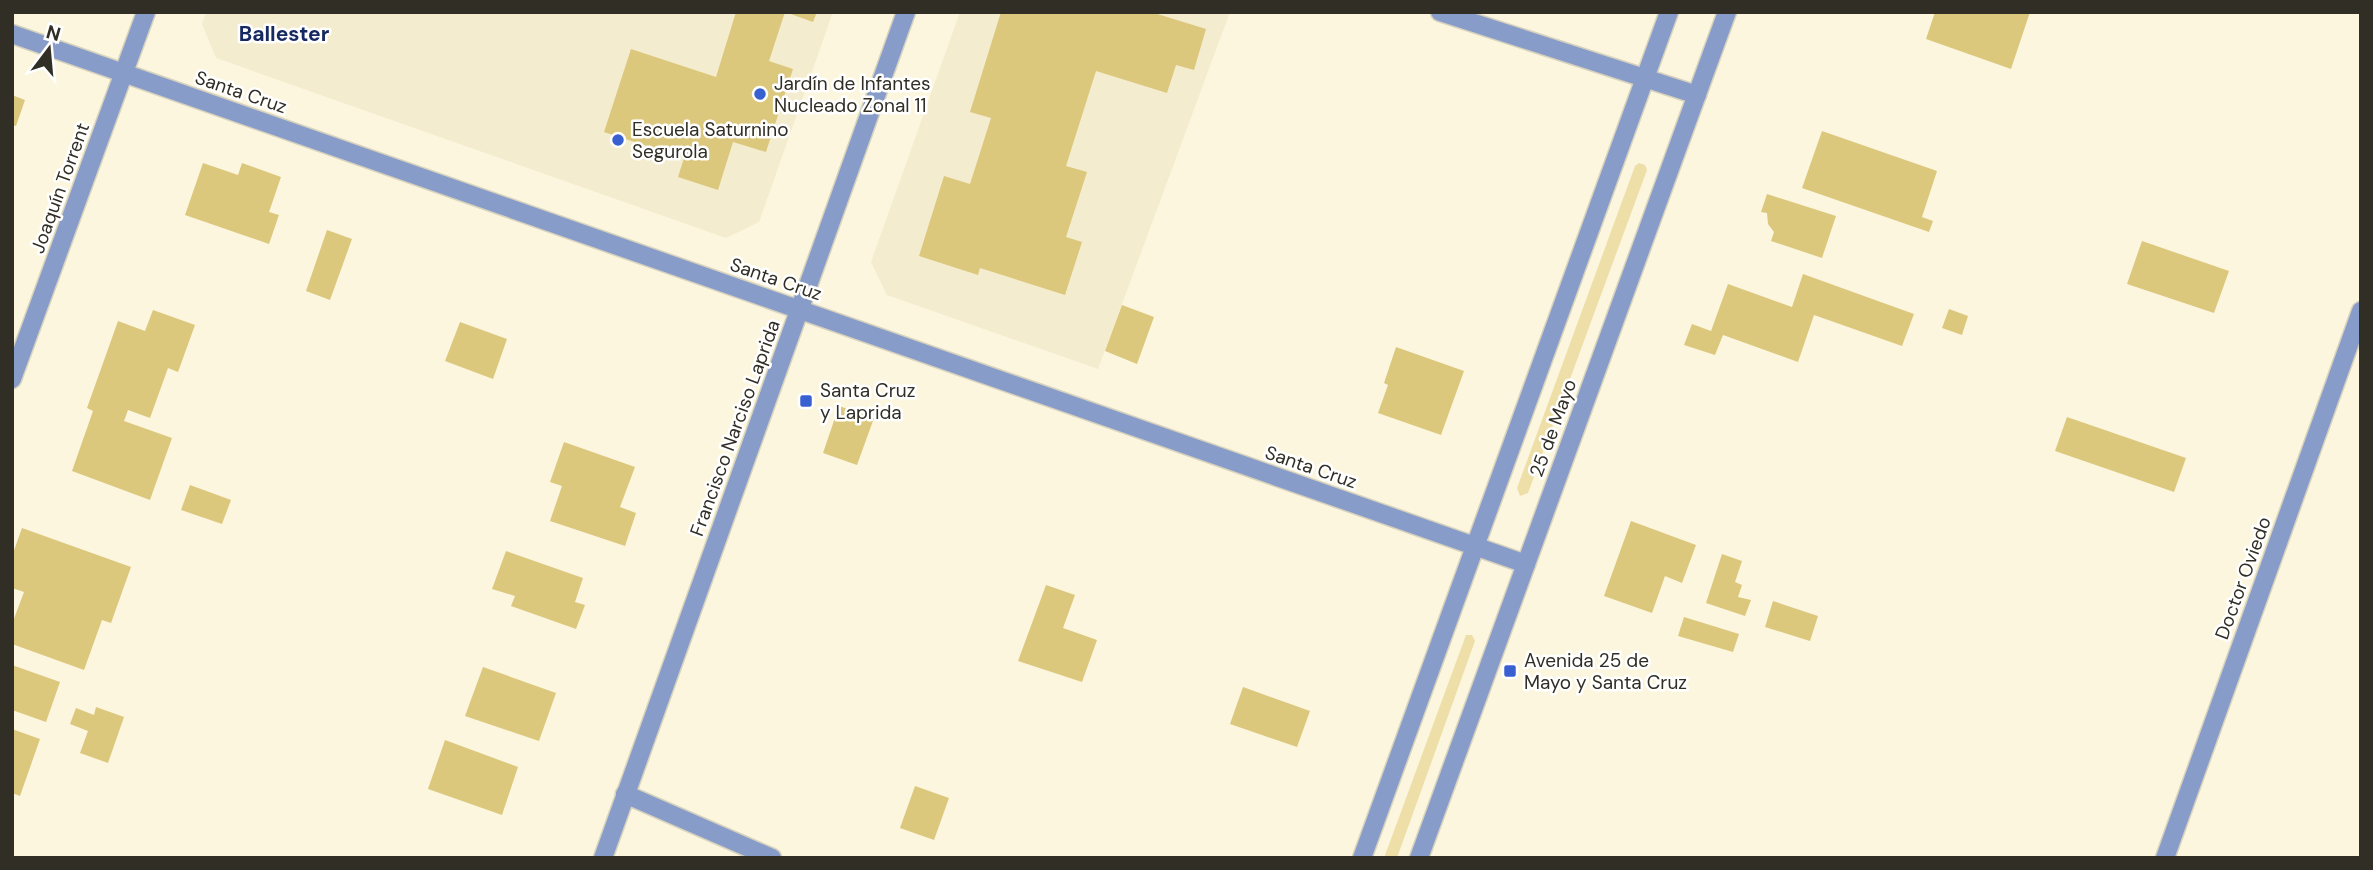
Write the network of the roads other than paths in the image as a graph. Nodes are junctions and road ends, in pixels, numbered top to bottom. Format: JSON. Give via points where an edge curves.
{"nodes":[{"id":1,"x":146,"y":12,"type":"edge"},
{"id":2,"x":906,"y":12,"type":"edge"},
{"id":3,"x":1440,"y":12,"type":"edge"},
{"id":4,"x":1669,"y":12,"type":"edge"},
{"id":5,"x":1727,"y":12,"type":"edge"},
{"id":6,"x":12,"y":34,"type":"edge"},
{"id":7,"x":124,"y":73,"type":"junction"},
{"id":8,"x":1645,"y":78,"type":"junction"},
{"id":9,"x":1697,"y":94,"type":"junction"},
{"id":10,"x":799,"y":310,"type":"junction"},
{"id":11,"x":2361,"y":311,"type":"edge"},
{"id":12,"x":12,"y":379,"type":"edge"},
{"id":13,"x":1475,"y":547,"type":"junction"},
{"id":14,"x":1526,"y":564,"type":"junction"},
{"id":15,"x":625,"y":794,"type":"junction"},
{"id":16,"x":603,"y":858,"type":"edge"},
{"id":17,"x":772,"y":858,"type":"edge"},
{"id":18,"x":1363,"y":858,"type":"edge"},
{"id":19,"x":1419,"y":858,"type":"edge"},
{"id":20,"x":2165,"y":858,"type":"edge"}],
"edges":[{"from":1,"to":7,"type":"street","name":"Joaquín Torrent"},
{"from":2,"to":10,"type":"street","name":"Francisco Narciso Laprida"},
{"from":3,"to":8,"type":"street"},
{"from":4,"to":8,"type":"street","name":"25 de Mayo"},
{"from":5,"to":9,"type":"street","name":"25 de Mayo"},
{"from":6,"to":7,"type":"street","name":"Santa Cruz"},
{"from":7,"to":10,"type":"street","name":"Santa Cruz"},
{"from":7,"to":12,"type":"street","name":"Joaquín Torrent"},
{"from":8,"to":9,"type":"street"},
{"from":8,"to":13,"type":"street","name":"25 de Mayo"},
{"from":9,"to":14,"type":"street","name":"25 de Mayo"},
{"from":10,"to":13,"type":"street","name":"Santa Cruz"},
{"from":10,"to":15,"type":"street","name":"Francisco Narciso Laprida"},
{"from":11,"to":20,"type":"street","name":"Doctor Oviedo"},
{"from":13,"to":14,"type":"street","name":"Santa Cruz"},
{"from":13,"to":18,"type":"street","name":"25 de Mayo"},
{"from":14,"to":19,"type":"street","name":"25 de Mayo"},
{"from":15,"to":16,"type":"street","name":"Francisco Narciso Laprida"},
{"from":15,"to":17,"type":"street"}]}
